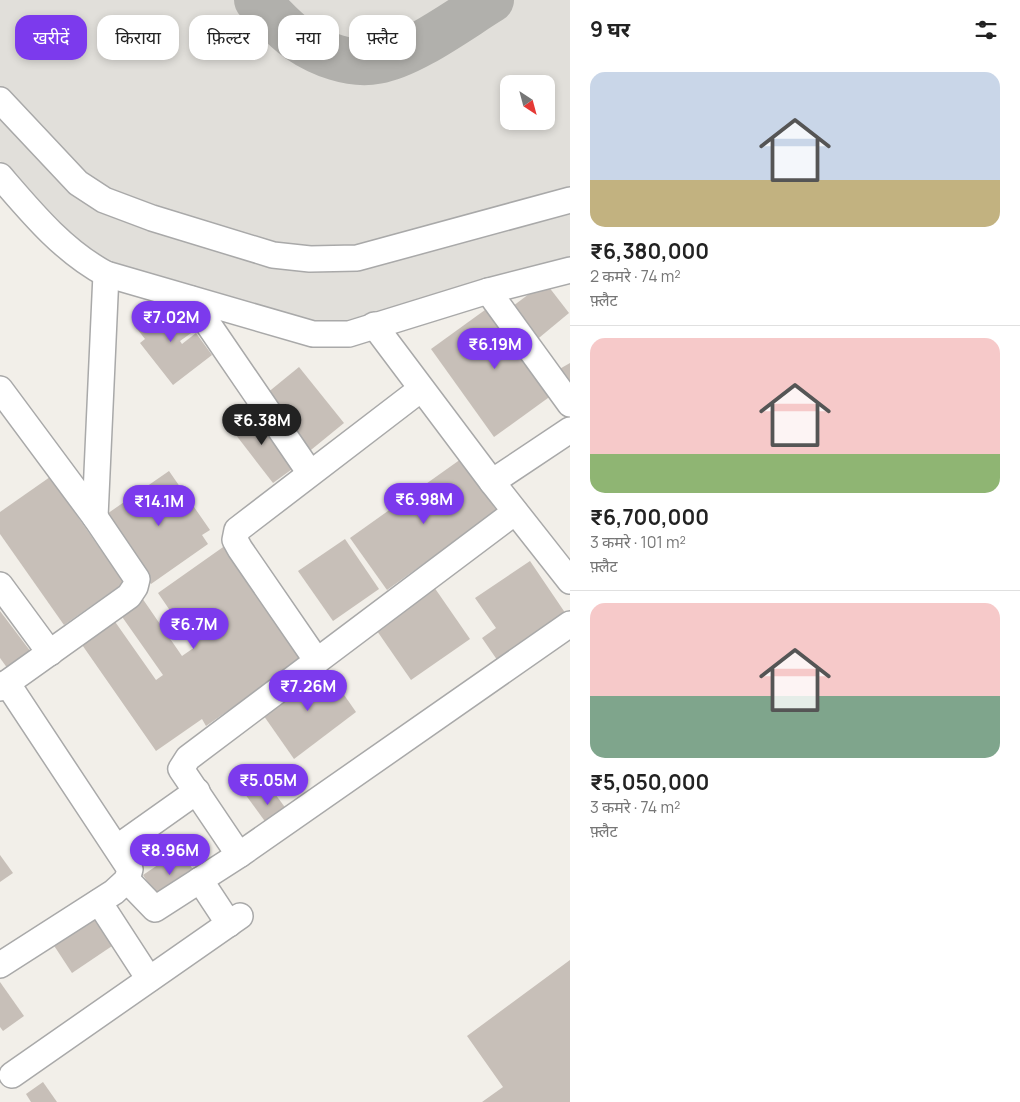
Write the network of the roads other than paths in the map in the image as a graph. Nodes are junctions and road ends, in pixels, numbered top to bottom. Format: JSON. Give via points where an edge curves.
{"nodes":[{"id":1,"x":0,"y":100,"type":"edge"},
{"id":2,"x":0,"y":176,"type":"edge"},
{"id":3,"x":570,"y":200,"type":"edge"},
{"id":4,"x":570,"y":270,"type":"edge"},
{"id":5,"x":106,"y":274,"type":"junction"},
{"id":6,"x":488,"y":291,"type":"junction"},
{"id":7,"x":191,"y":299,"type":"junction"},
{"id":8,"x":374,"y":325,"type":"junction"},
{"id":9,"x":0,"y":389,"type":"edge"},
{"id":10,"x":421,"y":389,"type":"junction"},
{"id":11,"x":570,"y":404,"type":"edge"},
{"id":12,"x":570,"y":430,"type":"edge"},
{"id":13,"x":310,"y":473,"type":"junction"},
{"id":14,"x":492,"y":482,"type":"junction"},
{"id":15,"x":515,"y":512,"type":"junction"},
{"id":16,"x":95,"y":517,"type":"junction"},
{"id":17,"x":570,"y":581,"type":"edge"},
{"id":18,"x":0,"y":585,"type":"edge"},
{"id":19,"x":570,"y":624,"type":"edge"},
{"id":20,"x":50,"y":654,"type":"junction"},
{"id":21,"x":317,"y":661,"type":"junction"},
{"id":22,"x":4,"y":685,"type":"edge"},
{"id":23,"x":197,"y":791,"type":"junction"},
{"id":24,"x":118,"y":847,"type":"junction"},
{"id":25,"x":240,"y":855,"type":"junction"},
{"id":26,"x":126,"y":880,"type":"junction"},
{"id":27,"x":200,"y":880,"type":"junction"},
{"id":28,"x":99,"y":902,"type":"junction"},
{"id":29,"x":0,"y":964,"type":"edge"},
{"id":30,"x":149,"y":979,"type":"junction"},
{"id":31,"x":12,"y":1075,"type":"dead end"}],
"edges":[{"from":1,"to":3,"type":"street","via":[[78,183],[104,200],[273,255],[310,259],[357,258]]},
{"from":2,"to":5,"type":"street","via":[[67,249]]},
{"from":4,"to":6,"type":"street"},
{"from":5,"to":7,"type":"street"},
{"from":5,"to":16,"type":"street"},
{"from":6,"to":8,"type":"street"},
{"from":6,"to":11,"type":"street"},
{"from":7,"to":8,"type":"street","via":[[313,334],[348,334]]},
{"from":7,"to":13,"type":"street"},
{"from":8,"to":10,"type":"street"},
{"from":9,"to":16,"type":"street"},
{"from":10,"to":13,"type":"street"},
{"from":10,"to":14,"type":"street"},
{"from":12,"to":14,"type":"street"},
{"from":13,"to":21,"type":"street","via":[[237,530],[235,540]]},
{"from":14,"to":15,"type":"street"},
{"from":15,"to":17,"type":"street"},
{"from":15,"to":21,"type":"street"},
{"from":16,"to":20,"type":"street","via":[[137,579],[135,587],[129,596]]},
{"from":18,"to":20,"type":"street"},
{"from":19,"to":25,"type":"street"},
{"from":20,"to":22,"type":"street"},
{"from":21,"to":23,"type":"street","via":[[188,758],[181,769]]},
{"from":22,"to":24,"type":"street"},
{"from":23,"to":24,"type":"street"},
{"from":23,"to":25,"type":"street"},
{"from":24,"to":26,"type":"street","via":[[130,869]]},
{"from":25,"to":27,"type":"street"},
{"from":26,"to":27,"type":"street","via":[[155,910]]},
{"from":26,"to":28,"type":"street"},
{"from":27,"to":30,"type":"street","via":[[234,920]]},
{"from":28,"to":29,"type":"street"},
{"from":28,"to":30,"type":"street"},
{"from":30,"to":31,"type":"street"}]}
